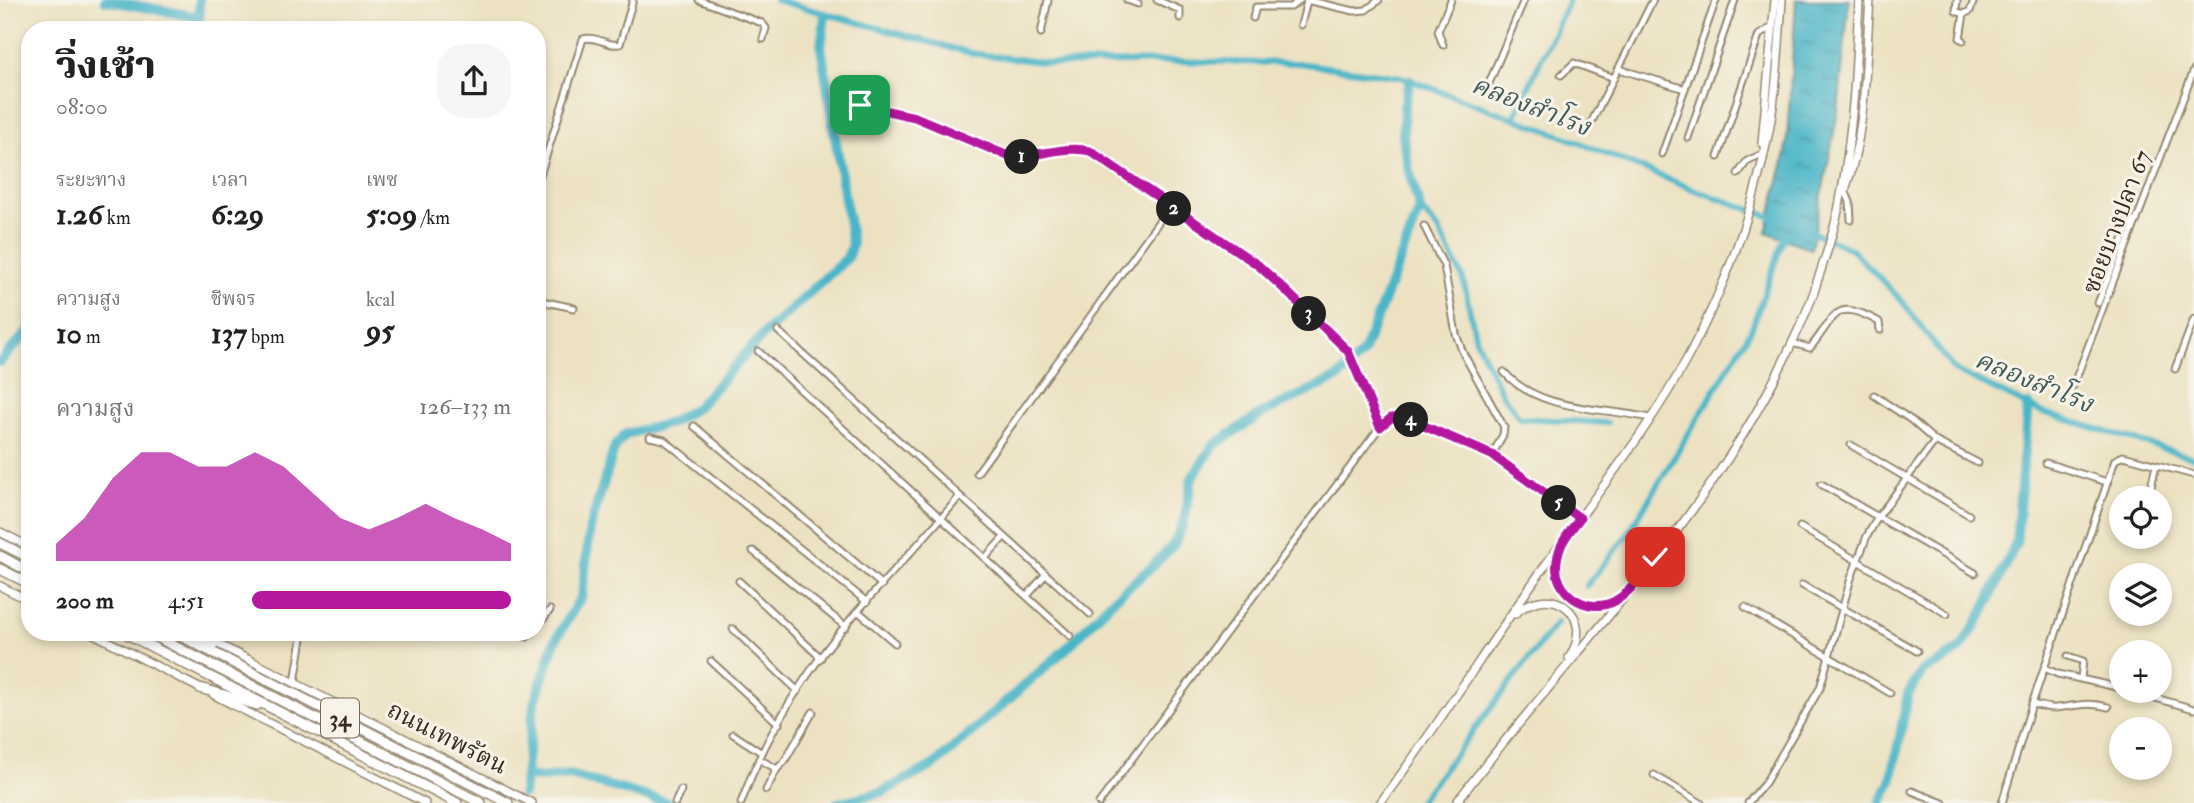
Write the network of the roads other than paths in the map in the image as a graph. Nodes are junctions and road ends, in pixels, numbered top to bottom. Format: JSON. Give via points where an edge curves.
{"nodes":[{"id":1,"x":632,"y":0,"type":"edge"},
{"id":2,"x":699,"y":0,"type":"edge"},
{"id":3,"x":1048,"y":0,"type":"edge"},
{"id":4,"x":1127,"y":0,"type":"edge"},
{"id":5,"x":1157,"y":0,"type":"edge"},
{"id":6,"x":1305,"y":0,"type":"edge"},
{"id":7,"x":1379,"y":0,"type":"edge"},
{"id":8,"x":1451,"y":0,"type":"edge"},
{"id":9,"x":1524,"y":0,"type":"edge"},
{"id":10,"x":1653,"y":0,"type":"edge"},
{"id":11,"x":1716,"y":0,"type":"edge"},
{"id":12,"x":1735,"y":0,"type":"edge"},
{"id":13,"x":1775,"y":0,"type":"edge"},
{"id":14,"x":1782,"y":0,"type":"edge"},
{"id":15,"x":1859,"y":0,"type":"edge"},
{"id":16,"x":1870,"y":0,"type":"edge"},
{"id":17,"x":1957,"y":0,"type":"edge"},
{"id":18,"x":1974,"y":0,"type":"edge"},
{"id":19,"x":1138,"y":4,"type":"dead end"},
{"id":20,"x":1964,"y":14,"type":"junction"},
{"id":21,"x":1180,"y":18,"type":"dead end"},
{"id":22,"x":1253,"y":18,"type":"dead end"},
{"id":23,"x":1301,"y":25,"type":"dead end"},
{"id":24,"x":1773,"y":27,"type":"junction"},
{"id":25,"x":1041,"y":33,"type":"dead end"},
{"id":26,"x":763,"y":39,"type":"dead end"},
{"id":27,"x":1963,"y":40,"type":"dead end"},
{"id":28,"x":1443,"y":45,"type":"dead end"},
{"id":29,"x":1619,"y":69,"type":"junction"},
{"id":30,"x":2194,"y":70,"type":"edge"},
{"id":31,"x":1561,"y":75,"type":"dead end"},
{"id":32,"x":1614,"y":78,"type":"junction"},
{"id":33,"x":1487,"y":88,"type":"dead end"},
{"id":34,"x":1685,"y":89,"type":"junction"},
{"id":35,"x":851,"y":91,"type":"dead end"},
{"id":36,"x":1588,"y":129,"type":"dead end"},
{"id":37,"x":1688,"y":138,"type":"dead end"},
{"id":38,"x":1662,"y":154,"type":"dead end"},
{"id":39,"x":546,"y":156,"type":"edge"},
{"id":40,"x":1718,"y":157,"type":"dead end"},
{"id":41,"x":1762,"y":161,"type":"junction"},
{"id":42,"x":1738,"y":174,"type":"dead end"},
{"id":43,"x":1845,"y":190,"type":"junction"},
{"id":44,"x":1840,"y":200,"type":"junction"},
{"id":45,"x":1170,"y":206,"type":"junction"},
{"id":46,"x":1851,"y":220,"type":"dead end"},
{"id":47,"x":2137,"y":220,"type":"junction"},
{"id":48,"x":1424,"y":226,"type":"dead end"},
{"id":49,"x":546,"y":302,"type":"edge"},
{"id":50,"x":2098,"y":303,"type":"dead end"},
{"id":51,"x":574,"y":308,"type":"dead end"},
{"id":52,"x":2194,"y":319,"type":"edge"},
{"id":53,"x":1880,"y":330,"type":"dead end"},
{"id":54,"x":778,"y":331,"type":"dead end"},
{"id":55,"x":1792,"y":343,"type":"junction"},
{"id":56,"x":758,"y":351,"type":"dead end"},
{"id":57,"x":2175,"y":369,"type":"dead end"},
{"id":58,"x":1504,"y":372,"type":"dead end"},
{"id":59,"x":2074,"y":386,"type":"dead end"},
{"id":60,"x":1874,"y":395,"type":"dead end"},
{"id":61,"x":1650,"y":418,"type":"junction"},
{"id":62,"x":694,"y":426,"type":"dead end"},
{"id":63,"x":1380,"y":427,"type":"junction"},
{"id":64,"x":650,"y":437,"type":"dead end"},
{"id":65,"x":1935,"y":440,"type":"junction"},
{"id":66,"x":1851,"y":445,"type":"dead end"},
{"id":67,"x":1492,"y":455,"type":"junction"},
{"id":68,"x":1978,"y":463,"type":"dead end"},
{"id":69,"x":2046,"y":463,"type":"dead end"},
{"id":70,"x":2156,"y":465,"type":"junction"},
{"id":71,"x":976,"y":473,"type":"dead end"},
{"id":72,"x":2194,"y":475,"type":"edge"},
{"id":73,"x":1908,"y":479,"type":"junction"},
{"id":74,"x":2107,"y":482,"type":"junction"},
{"id":75,"x":1821,"y":484,"type":"dead end"},
{"id":76,"x":2151,"y":486,"type":"dead end"},
{"id":77,"x":959,"y":497,"type":"junction"},
{"id":78,"x":1969,"y":515,"type":"dead end"},
{"id":79,"x":1878,"y":517,"type":"junction"},
{"id":80,"x":942,"y":518,"type":"junction"},
{"id":81,"x":1580,"y":518,"type":"junction"},
{"id":82,"x":1800,"y":527,"type":"dead end"},
{"id":83,"x":0,"y":532,"type":"edge"},
{"id":84,"x":1004,"y":537,"type":"junction"},
{"id":85,"x":1564,"y":538,"type":"junction"},
{"id":86,"x":21,"y":542,"type":"edge"},
{"id":87,"x":0,"y":543,"type":"edge"},
{"id":88,"x":753,"y":551,"type":"dead end"},
{"id":89,"x":21,"y":554,"type":"edge"},
{"id":90,"x":0,"y":556,"type":"edge"},
{"id":91,"x":985,"y":558,"type":"junction"},
{"id":92,"x":1857,"y":560,"type":"junction"},
{"id":93,"x":21,"y":567,"type":"edge"},
{"id":94,"x":0,"y":569,"type":"edge"},
{"id":95,"x":1975,"y":573,"type":"dead end"},
{"id":96,"x":0,"y":574,"type":"edge"},
{"id":97,"x":1045,"y":575,"type":"junction"},
{"id":98,"x":21,"y":581,"type":"edge"},
{"id":99,"x":739,"y":581,"type":"dead end"},
{"id":100,"x":21,"y":582,"type":"edge"},
{"id":101,"x":882,"y":584,"type":"junction"},
{"id":102,"x":1802,"y":585,"type":"dead end"},
{"id":103,"x":0,"y":586,"type":"edge"},
{"id":104,"x":1631,"y":589,"type":"junction"},
{"id":105,"x":21,"y":596,"type":"edge"},
{"id":106,"x":1027,"y":596,"type":"junction"},
{"id":107,"x":867,"y":602,"type":"junction"},
{"id":108,"x":1745,"y":607,"type":"dead end"},
{"id":109,"x":1842,"y":608,"type":"junction"},
{"id":110,"x":550,"y":610,"type":"dead end"},
{"id":111,"x":859,"y":612,"type":"junction"},
{"id":112,"x":1090,"y":614,"type":"dead end"},
{"id":113,"x":1947,"y":614,"type":"dead end"},
{"id":114,"x":546,"y":615,"type":"edge"},
{"id":115,"x":1507,"y":621,"type":"junction"},
{"id":116,"x":846,"y":627,"type":"junction"},
{"id":117,"x":733,"y":629,"type":"dead end"},
{"id":118,"x":1070,"y":636,"type":"dead end"},
{"id":119,"x":108,"y":641,"type":"edge"},
{"id":120,"x":132,"y":641,"type":"edge"},
{"id":121,"x":141,"y":641,"type":"edge"},
{"id":122,"x":165,"y":641,"type":"edge"},
{"id":123,"x":190,"y":641,"type":"edge"},
{"id":124,"x":204,"y":641,"type":"edge"},
{"id":125,"x":211,"y":641,"type":"edge"},
{"id":126,"x":302,"y":641,"type":"edge"},
{"id":127,"x":895,"y":643,"type":"dead end"},
{"id":128,"x":1917,"y":650,"type":"dead end"},
{"id":129,"x":1830,"y":656,"type":"junction"},
{"id":130,"x":2068,"y":656,"type":"dead end"},
{"id":131,"x":821,"y":658,"type":"junction"},
{"id":132,"x":712,"y":661,"type":"dead end"},
{"id":133,"x":242,"y":668,"type":"junction"},
{"id":134,"x":2045,"y":668,"type":"junction"},
{"id":135,"x":2081,"y":678,"type":"junction"},
{"id":136,"x":295,"y":682,"type":"junction"},
{"id":137,"x":2109,"y":685,"type":"edge"},
{"id":138,"x":1550,"y":686,"type":"junction"},
{"id":139,"x":200,"y":688,"type":"junction"},
{"id":140,"x":798,"y":691,"type":"junction"},
{"id":141,"x":1890,"y":692,"type":"dead end"},
{"id":142,"x":2172,"y":703,"type":"edge"},
{"id":143,"x":2032,"y":704,"type":"junction"},
{"id":144,"x":262,"y":706,"type":"junction"},
{"id":145,"x":2108,"y":707,"type":"dead end"},
{"id":146,"x":2194,"y":709,"type":"edge"},
{"id":147,"x":813,"y":712,"type":"dead end"},
{"id":148,"x":779,"y":724,"type":"junction"},
{"id":149,"x":733,"y":734,"type":"dead end"},
{"id":150,"x":760,"y":756,"type":"junction"},
{"id":151,"x":777,"y":769,"type":"junction"},
{"id":152,"x":1654,"y":775,"type":"dead end"},
{"id":153,"x":681,"y":790,"type":"dead end"},
{"id":154,"x":766,"y":790,"type":"dead end"},
{"id":155,"x":1912,"y":791,"type":"dead end"},
{"id":156,"x":425,"y":803,"type":"edge"},
{"id":157,"x":446,"y":803,"type":"edge"},
{"id":158,"x":457,"y":803,"type":"edge"},
{"id":159,"x":481,"y":803,"type":"edge"},
{"id":160,"x":508,"y":803,"type":"edge"},
{"id":161,"x":532,"y":803,"type":"edge"},
{"id":162,"x":676,"y":803,"type":"edge"},
{"id":163,"x":741,"y":803,"type":"edge"},
{"id":164,"x":1099,"y":803,"type":"edge"},
{"id":165,"x":1380,"y":803,"type":"edge"},
{"id":166,"x":1456,"y":803,"type":"edge"},
{"id":167,"x":1701,"y":803,"type":"edge"},
{"id":168,"x":1748,"y":803,"type":"edge"},
{"id":169,"x":1943,"y":803,"type":"edge"},
{"id":170,"x":2002,"y":803,"type":"edge"}],
"edges":[{"from":1,"to":39,"type":"street","via":[[620,44],[583,39]]},
{"from":2,"to":26,"type":"street","via":[[762,23],[766,27]]},
{"from":3,"to":25,"type":"street"},
{"from":4,"to":19,"type":"street"},
{"from":5,"to":21,"type":"street","via":[[1180,10]]},
{"from":6,"to":7,"type":"street","via":[[1354,11],[1366,10]]},
{"from":6,"to":22,"type":"street","via":[[1291,7],[1256,7]]},
{"from":6,"to":23,"type":"street"},
{"from":8,"to":28,"type":"street","via":[[1438,30]]},
{"from":9,"to":33,"type":"street"},
{"from":10,"to":29,"type":"street"},
{"from":11,"to":34,"type":"street"},
{"from":12,"to":37,"type":"street"},
{"from":13,"to":24,"type":"main road"},
{"from":14,"to":41,"type":"main road","via":[[1774,99]]},
{"from":15,"to":44,"type":"main road","via":[[1853,106]]},
{"from":16,"to":43,"type":"main road","via":[[1862,109]]},
{"from":17,"to":20,"type":"street","via":[[1955,9]]},
{"from":18,"to":20,"type":"street"},
{"from":20,"to":27,"type":"street","via":[[1959,36]]},
{"from":24,"to":40,"type":"street","via":[[1759,35]]},
{"from":24,"to":41,"type":"main road"},
{"from":29,"to":32,"type":"street"},
{"from":29,"to":34,"type":"street"},
{"from":30,"to":47,"type":"street","name":"ซอยบางปลา 67"},
{"from":31,"to":32,"type":"street","via":[[1574,63]]},
{"from":32,"to":36,"type":"street"},
{"from":34,"to":38,"type":"street"},
{"from":35,"to":45,"type":"street","via":[[862,107],[915,117],[1008,156],[1090,151]]},
{"from":41,"to":42,"type":"street","via":[[1747,161]]},
{"from":41,"to":61,"type":"main road","via":[[1735,252],[1688,357]]},
{"from":43,"to":44,"type":"main road"},
{"from":43,"to":46,"type":"street"},
{"from":44,"to":55,"type":"main road","via":[[1817,285]]},
{"from":45,"to":63,"type":"street","via":[[1258,265],[1348,351]]},
{"from":45,"to":71,"type":"street"},
{"from":47,"to":50,"type":"street","via":[[2128,227]]},
{"from":47,"to":59,"type":"street","name":"ซอยบางปลา 67"},
{"from":48,"to":67,"type":"street","via":[[1444,266],[1463,353],[1504,427]]},
{"from":49,"to":51,"type":"street"},
{"from":52,"to":57,"type":"street"},
{"from":53,"to":55,"type":"street","via":[[1879,322],[1846,309],[1824,326],[1810,348]]},
{"from":54,"to":77,"type":"street"},
{"from":55,"to":104,"type":"main road","via":[[1721,471]]},
{"from":56,"to":80,"type":"street"},
{"from":58,"to":61,"type":"street","via":[[1533,394]]},
{"from":60,"to":65,"type":"street"},
{"from":61,"to":81,"type":"main road"},
{"from":62,"to":101,"type":"street"},
{"from":63,"to":67,"type":"street","via":[[1391,418],[1403,417]]},
{"from":63,"to":164,"type":"street"},
{"from":64,"to":107,"type":"street","via":[[664,440]]},
{"from":65,"to":68,"type":"street"},
{"from":65,"to":73,"type":"street"},
{"from":66,"to":73,"type":"street"},
{"from":67,"to":81,"type":"street"},
{"from":69,"to":74,"type":"street"},
{"from":70,"to":72,"type":"street"},
{"from":70,"to":74,"type":"street","via":[[2118,457]]},
{"from":70,"to":76,"type":"street"},
{"from":73,"to":78,"type":"street"},
{"from":73,"to":79,"type":"street"},
{"from":74,"to":134,"type":"street"},
{"from":75,"to":79,"type":"street"},
{"from":77,"to":80,"type":"street"},
{"from":77,"to":84,"type":"street"},
{"from":79,"to":92,"type":"street"},
{"from":79,"to":95,"type":"street"},
{"from":80,"to":91,"type":"street"},
{"from":80,"to":101,"type":"street"},
{"from":81,"to":85,"type":"main road"},
{"from":82,"to":92,"type":"street"},
{"from":83,"to":86,"type":"main road"},
{"from":84,"to":91,"type":"street"},
{"from":84,"to":97,"type":"street"},
{"from":85,"to":104,"type":"main road","via":[[1556,569],[1572,598],[1582,603],[1612,603]]},
{"from":85,"to":115,"type":"main road"},
{"from":87,"to":89,"type":"highway"},
{"from":88,"to":116,"type":"street"},
{"from":90,"to":93,"type":"highway"},
{"from":91,"to":106,"type":"street"},
{"from":92,"to":109,"type":"street"},
{"from":92,"to":113,"type":"street"},
{"from":94,"to":98,"type":"highway"},
{"from":96,"to":100,"type":"highway"},
{"from":97,"to":106,"type":"street"},
{"from":97,"to":112,"type":"street"},
{"from":99,"to":131,"type":"street"},
{"from":101,"to":107,"type":"street"},
{"from":102,"to":109,"type":"street"},
{"from":103,"to":105,"type":"main road"},
{"from":104,"to":138,"type":"main road"},
{"from":106,"to":118,"type":"street"},
{"from":107,"to":111,"type":"street"},
{"from":108,"to":129,"type":"street"},
{"from":109,"to":128,"type":"street"},
{"from":109,"to":129,"type":"street"},
{"from":110,"to":114,"type":"street"},
{"from":111,"to":116,"type":"street"},
{"from":111,"to":127,"type":"street"},
{"from":115,"to":138,"type":"main road","via":[[1524,605],[1540,600],[1559,602],[1572,613],[1579,630],[1577,646]]},
{"from":115,"to":165,"type":"main road"},
{"from":116,"to":131,"type":"street"},
{"from":117,"to":140,"type":"street"},
{"from":119,"to":139,"type":"main road","number":"34"},
{"from":120,"to":144,"type":"highway","number":"34"},
{"from":121,"to":158,"type":"highway"},
{"from":122,"to":159,"type":"highway"},
{"from":123,"to":133,"type":"highway","name":"ถนนเทพรัตน","number":"34"},
{"from":124,"to":133,"type":"highway"},
{"from":125,"to":136,"type":"main road","name":"ถนนเทพรัตน","number":"34"},
{"from":126,"to":136,"type":"street"},
{"from":129,"to":141,"type":"street"},
{"from":129,"to":168,"type":"street","via":[[1813,703]]},
{"from":130,"to":135,"type":"street","via":[[2083,660]]},
{"from":131,"to":140,"type":"street"},
{"from":132,"to":148,"type":"street"},
{"from":133,"to":160,"type":"highway","name":"ถนนเทพรัตน","number":"34"},
{"from":134,"to":135,"type":"street"},
{"from":134,"to":143,"type":"street"},
{"from":135,"to":137,"type":"street"},
{"from":136,"to":161,"type":"main road","name":"ถนนเทพรัตน","number":"34"},
{"from":138,"to":166,"type":"main road"},
{"from":139,"to":144,"type":"highway"},
{"from":139,"to":156,"type":"main road","number":"34"},
{"from":140,"to":148,"type":"street"},
{"from":142,"to":146,"type":"street"},
{"from":143,"to":145,"type":"street","via":[[2054,708],[2089,702]]},
{"from":143,"to":170,"type":"street"},
{"from":144,"to":157,"type":"highway","number":"34"},
{"from":147,"to":151,"type":"street"},
{"from":148,"to":150,"type":"street"},
{"from":149,"to":150,"type":"street"},
{"from":150,"to":151,"type":"street"},
{"from":150,"to":163,"type":"street"},
{"from":151,"to":154,"type":"street"},
{"from":152,"to":167,"type":"street"},
{"from":153,"to":162,"type":"street"},
{"from":155,"to":169,"type":"street"}]}
